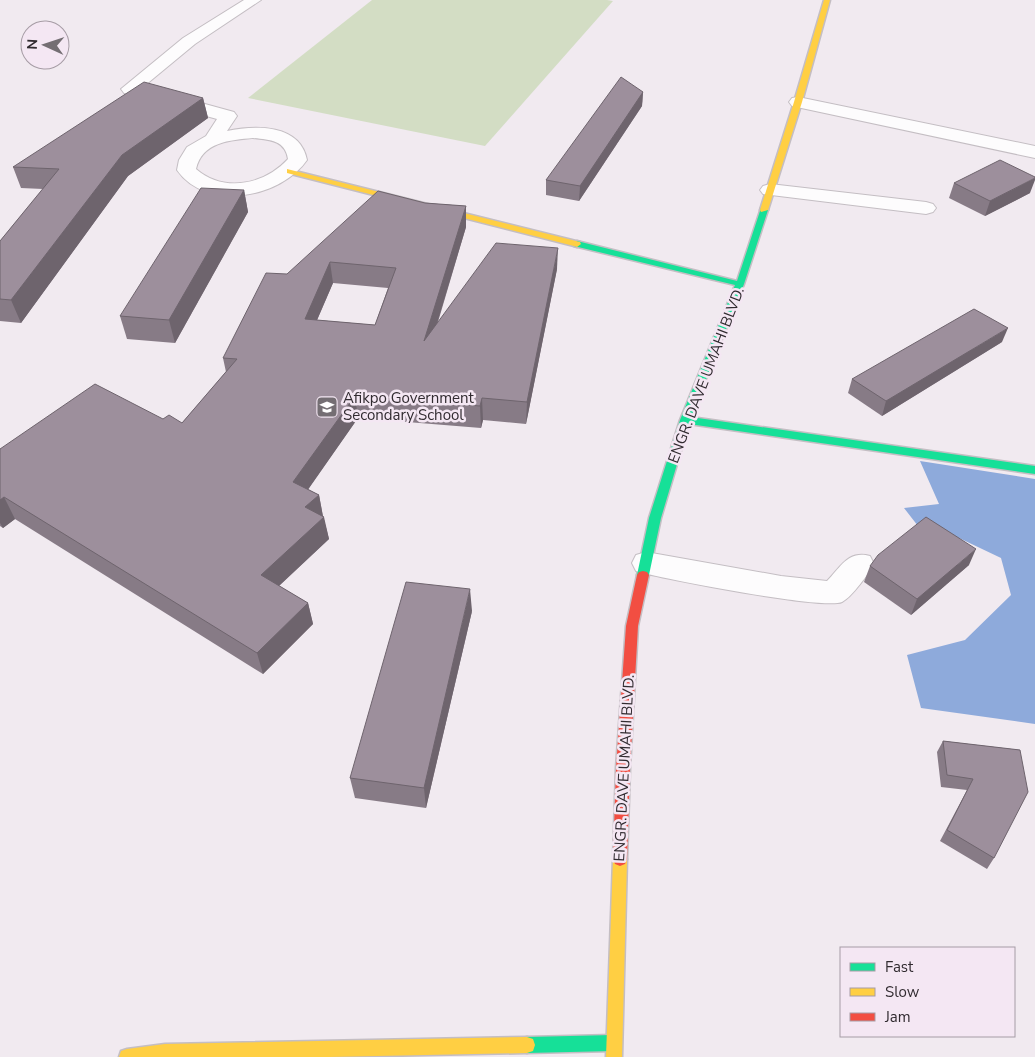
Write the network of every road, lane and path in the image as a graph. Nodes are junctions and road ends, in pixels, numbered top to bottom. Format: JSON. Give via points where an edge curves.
{"nodes":[{"id":1,"x":254,"y":0,"type":"edge"},
{"id":2,"x":827,"y":0,"type":"edge"},
{"id":3,"x":798,"y":102,"type":"junction"},
{"id":4,"x":213,"y":139,"type":"junction"},
{"id":5,"x":1035,"y":152,"type":"edge"},
{"id":6,"x":290,"y":171,"type":"junction"},
{"id":7,"x":770,"y":190,"type":"junction"},
{"id":8,"x":926,"y":208,"type":"dead end"},
{"id":9,"x":740,"y":284,"type":"junction"},
{"id":10,"x":685,"y":420,"type":"junction"},
{"id":11,"x":1035,"y":470,"type":"edge"},
{"id":12,"x":646,"y":563,"type":"junction"},
{"id":13,"x":860,"y":564,"type":"dead end"},
{"id":14,"x":613,"y":1043,"type":"junction"},
{"id":15,"x":127,"y":1057,"type":"edge"},
{"id":16,"x":614,"y":1057,"type":"edge"}],
"edges":[{"from":1,"to":4,"type":"street","via":[[189,41],[130,89],[228,116]]},
{"from":2,"to":3,"type":"street","name":"ENGR. DAVE UMAHI BLVD."},
{"from":3,"to":5,"type":"street"},
{"from":3,"to":7,"type":"street","name":"ENGR. DAVE UMAHI BLVD."},
{"from":4,"to":6,"type":"street","via":[[253,133],[289,141],[297,150],[298,160]]},
{"from":4,"to":6,"type":"street","via":[[196,148],[186,159],[186,170],[194,180],[231,189],[254,187]]},
{"from":6,"to":9,"type":"street"},
{"from":7,"to":8,"type":"street"},
{"from":7,"to":9,"type":"street","name":"ENGR. DAVE UMAHI BLVD."},
{"from":9,"to":10,"type":"street","name":"ENGR. DAVE UMAHI BLVD."},
{"from":10,"to":11,"type":"street"},
{"from":10,"to":12,"type":"street","name":"ENGR. DAVE UMAHI BLVD.","via":[[655,518]]},
{"from":12,"to":13,"type":"street","via":[[834,594]]},
{"from":12,"to":14,"type":"street","name":"ENGR. DAVE UMAHI BLVD.","via":[[632,626],[623,768]]},
{"from":14,"to":15,"type":"street","via":[[165,1052]]},
{"from":14,"to":16,"type":"street","name":"ENGR. DAVE UMAHI BLVD."}]}
